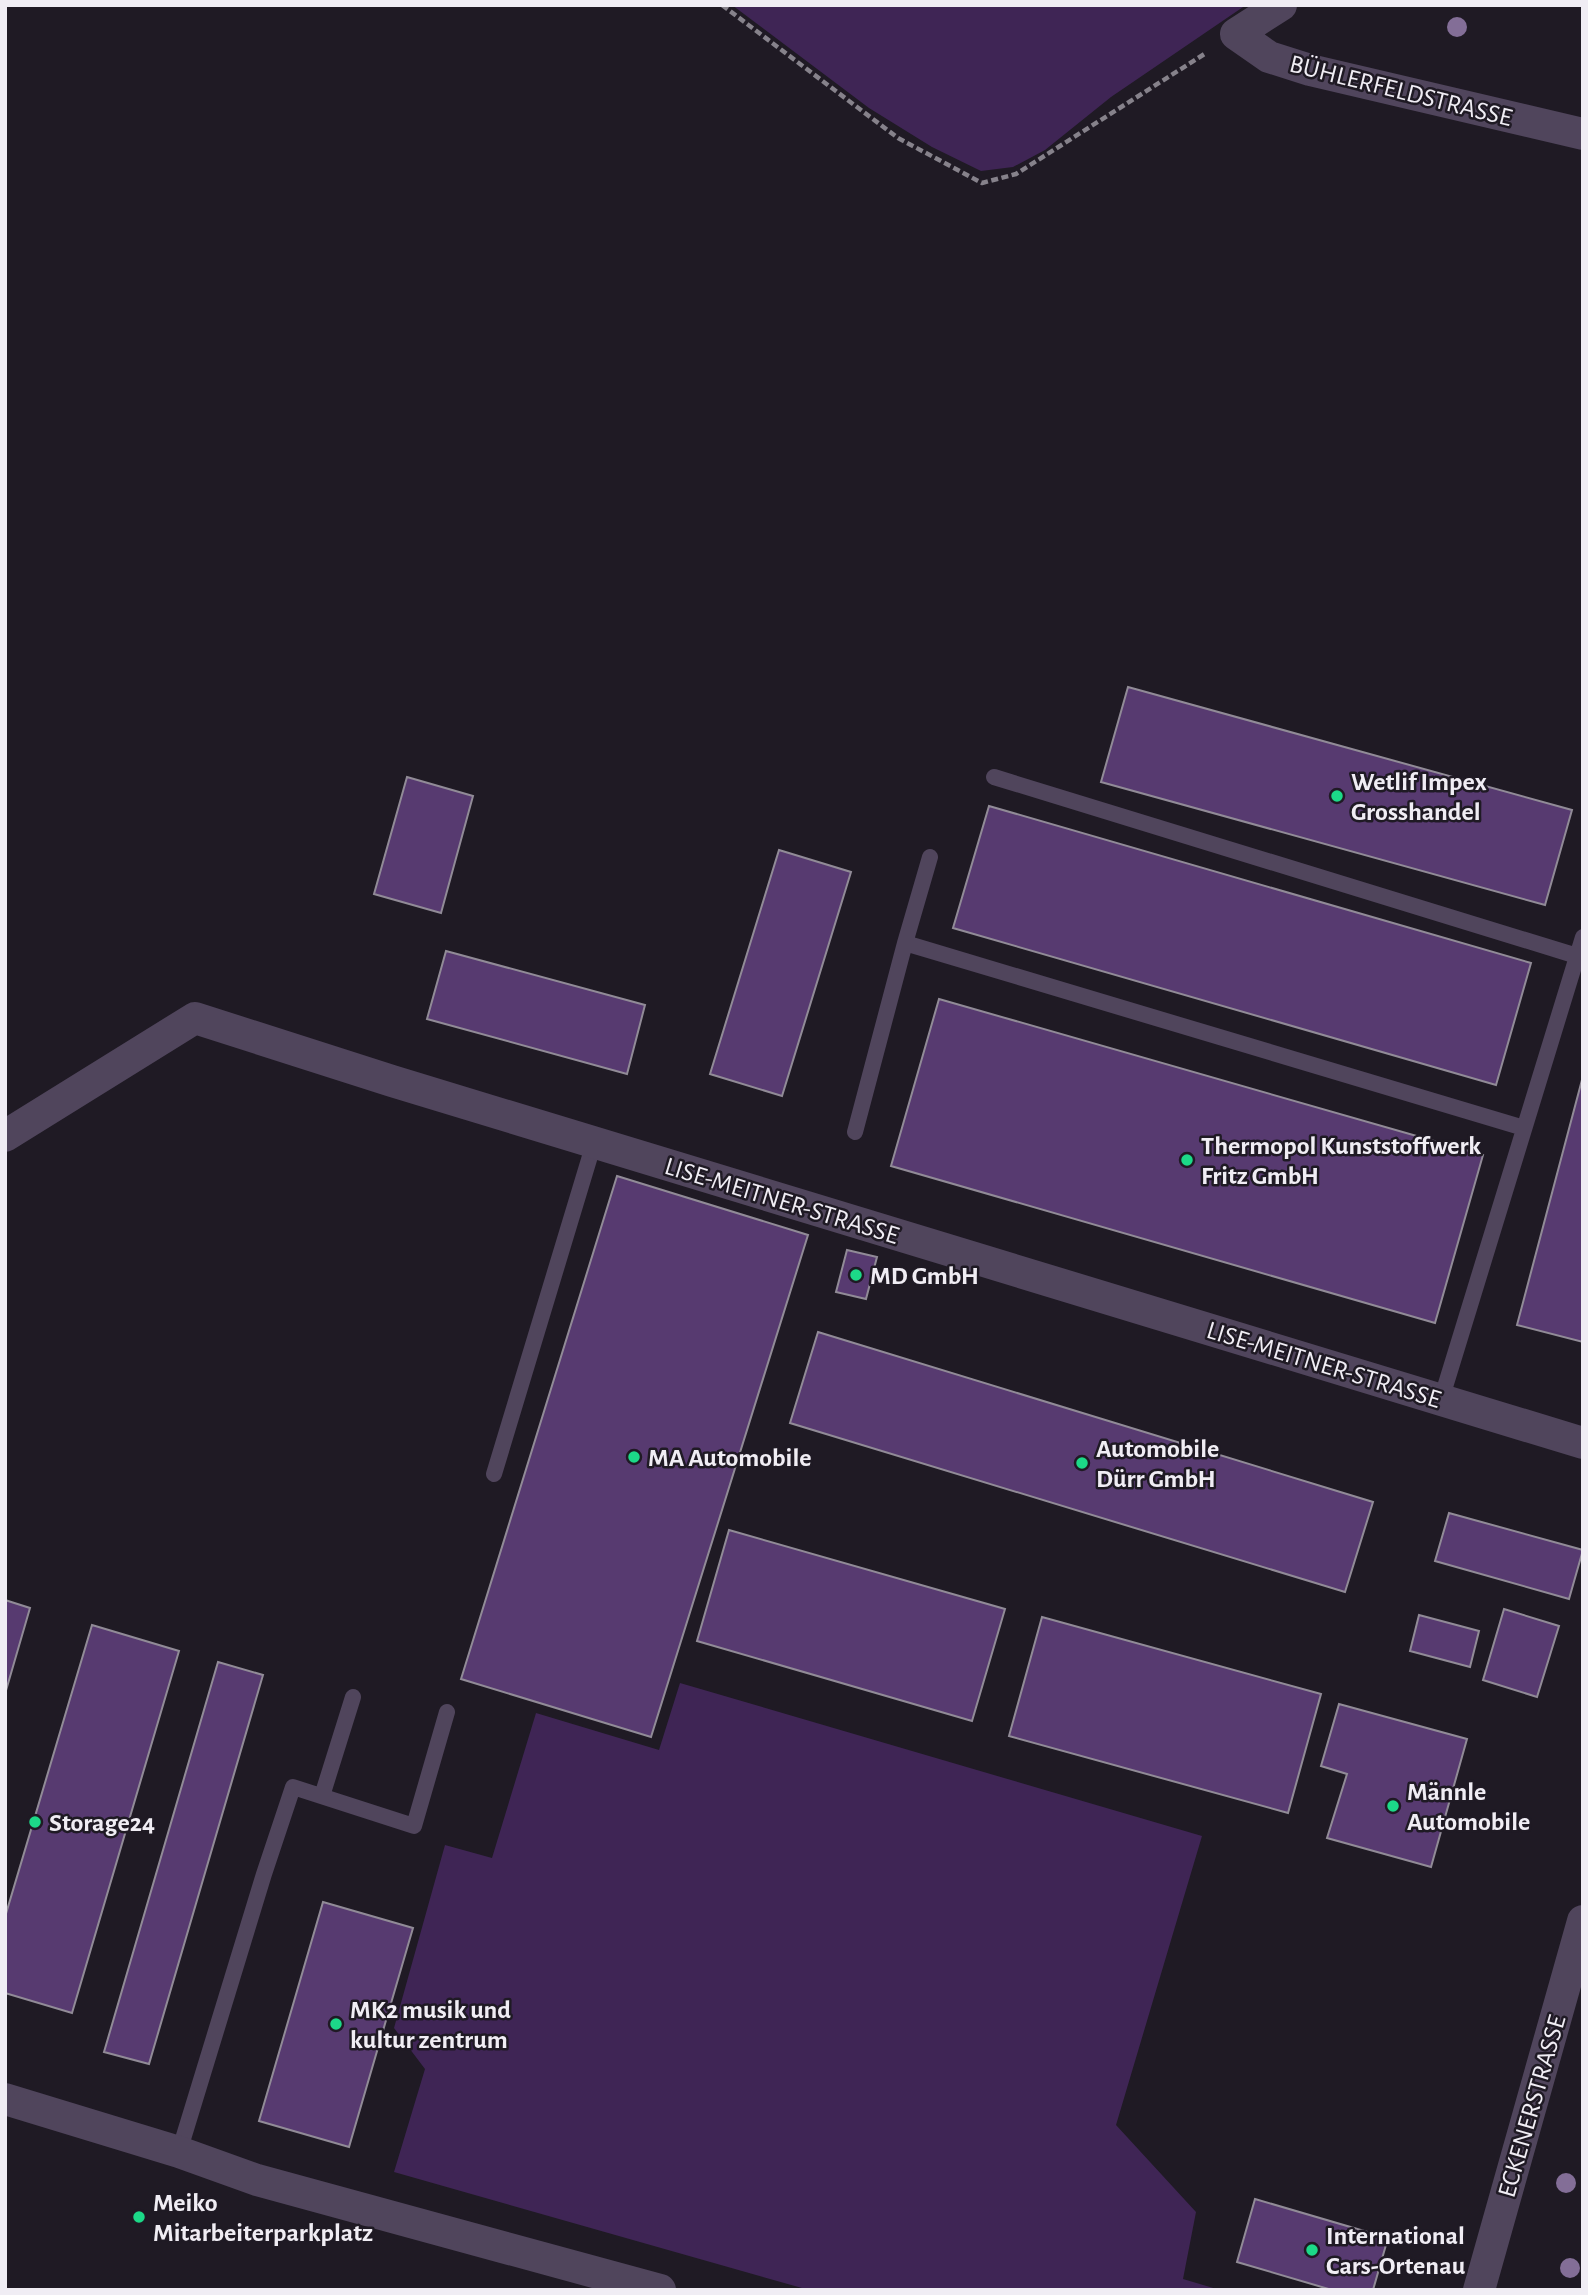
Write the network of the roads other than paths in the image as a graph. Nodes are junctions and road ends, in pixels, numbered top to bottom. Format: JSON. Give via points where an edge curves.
{"nodes":[{"id":1,"x":1281,"y":5,"type":"edge"},
{"id":2,"x":1583,"y":134,"type":"edge"},
{"id":3,"x":994,"y":777,"type":"dead end"},
{"id":4,"x":930,"y":858,"type":"dead end"},
{"id":5,"x":1583,"y":937,"type":"edge"},
{"id":6,"x":905,"y":943,"type":"junction"},
{"id":7,"x":1577,"y":956,"type":"junction"},
{"id":8,"x":1524,"y":1128,"type":"junction"},
{"id":9,"x":855,"y":1132,"type":"dead end"},
{"id":10,"x":5,"y":1136,"type":"edge"},
{"id":11,"x":594,"y":1143,"type":"junction"},
{"id":12,"x":1441,"y":1400,"type":"junction"},
{"id":13,"x":1583,"y":1443,"type":"edge"},
{"id":14,"x":495,"y":1474,"type":"dead end"},
{"id":15,"x":353,"y":1697,"type":"dead end"},
{"id":16,"x":447,"y":1712,"type":"dead end"},
{"id":17,"x":322,"y":1796,"type":"junction"},
{"id":18,"x":1583,"y":1921,"type":"edge"},
{"id":19,"x":5,"y":2099,"type":"edge"},
{"id":20,"x":179,"y":2152,"type":"junction"},
{"id":21,"x":660,"y":2290,"type":"edge"},
{"id":22,"x":1479,"y":2290,"type":"edge"}],
"edges":[{"from":1,"to":2,"type":"street","name":"BÜHLERFELDSTRASSE","via":[[1236,34],[1269,57],[1310,70]]},
{"from":3,"to":7,"type":"lane"},
{"from":4,"to":6,"type":"lane"},
{"from":5,"to":7,"type":"lane"},
{"from":6,"to":8,"type":"lane"},
{"from":6,"to":9,"type":"lane"},
{"from":7,"to":8,"type":"lane"},
{"from":8,"to":12,"type":"lane"},
{"from":10,"to":11,"type":"street","name":"LISE-MEITNER-STRASSE","via":[[195,1018]]},
{"from":11,"to":12,"type":"street","name":"LISE-MEITNER-STRASSE"},
{"from":11,"to":14,"type":"lane"},
{"from":12,"to":13,"type":"street","name":"LISE-MEITNER-STRASSE"},
{"from":15,"to":17,"type":"lane"},
{"from":16,"to":17,"type":"lane","via":[[414,1826]]},
{"from":17,"to":20,"type":"lane","via":[[293,1787]]},
{"from":18,"to":22,"type":"street","name":"ECKENERSTRASSE"},
{"from":19,"to":20,"type":"street"},
{"from":20,"to":21,"type":"street","via":[[257,2180]]}]}
